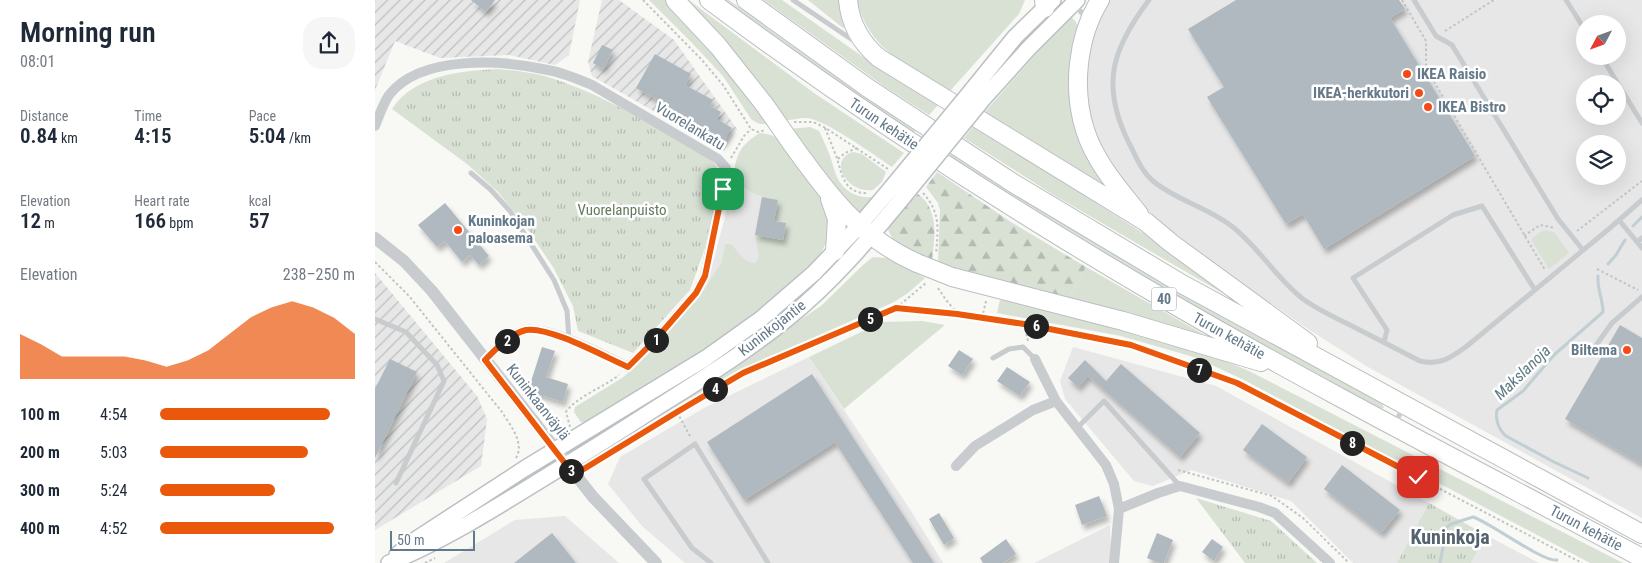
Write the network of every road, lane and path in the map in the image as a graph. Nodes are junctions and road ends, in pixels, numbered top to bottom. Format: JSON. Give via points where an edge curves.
{"nodes":[{"id":1,"x":675,"y":0,"type":"edge"},
{"id":2,"x":709,"y":0,"type":"edge"},
{"id":3,"x":746,"y":0,"type":"edge"},
{"id":4,"x":793,"y":0,"type":"edge"},
{"id":5,"x":848,"y":0,"type":"edge"},
{"id":6,"x":1100,"y":0,"type":"edge"},
{"id":7,"x":1149,"y":0,"type":"edge"},
{"id":8,"x":1402,"y":0,"type":"edge"},
{"id":9,"x":1414,"y":0,"type":"edge"},
{"id":10,"x":1494,"y":0,"type":"edge"},
{"id":11,"x":1567,"y":0,"type":"edge"},
{"id":12,"x":1073,"y":1,"type":"edge"},
{"id":13,"x":1047,"y":3,"type":"edge"},
{"id":14,"x":1576,"y":15,"type":"edge"},
{"id":15,"x":1088,"y":22,"type":"junction"},
{"id":16,"x":1443,"y":32,"type":"dead end"},
{"id":17,"x":870,"y":51,"type":"junction"},
{"id":18,"x":1607,"y":65,"type":"edge"},
{"id":19,"x":977,"y":94,"type":"junction"},
{"id":20,"x":1642,"y":123,"type":"edge"},
{"id":21,"x":375,"y":126,"type":"edge"},
{"id":22,"x":824,"y":127,"type":"dead end"},
{"id":23,"x":751,"y":129,"type":"dead end"},
{"id":24,"x":857,"y":148,"type":"dead end"},
{"id":25,"x":837,"y":160,"type":"junction"},
{"id":26,"x":726,"y":168,"type":"junction"},
{"id":27,"x":471,"y":173,"type":"dead end"},
{"id":28,"x":1642,"y":181,"type":"edge"},
{"id":29,"x":827,"y":191,"type":"junction"},
{"id":30,"x":871,"y":193,"type":"dead end"},
{"id":31,"x":1642,"y":200,"type":"edge"},
{"id":32,"x":1619,"y":220,"type":"junction"},
{"id":33,"x":1146,"y":222,"type":"junction"},
{"id":34,"x":1555,"y":228,"type":"dead end"},
{"id":35,"x":865,"y":231,"type":"junction"},
{"id":36,"x":1524,"y":236,"type":"junction"},
{"id":37,"x":1571,"y":236,"type":"junction"},
{"id":38,"x":375,"y":238,"type":"edge"},
{"id":39,"x":1640,"y":240,"type":"edge"},
{"id":40,"x":1642,"y":248,"type":"edge"},
{"id":41,"x":1583,"y":250,"type":"junction"},
{"id":42,"x":835,"y":251,"type":"junction"},
{"id":43,"x":375,"y":262,"type":"edge"},
{"id":44,"x":1597,"y":269,"type":"dead end"},
{"id":45,"x":1545,"y":270,"type":"dead end"},
{"id":46,"x":926,"y":283,"type":"dead end"},
{"id":47,"x":936,"y":284,"type":"dead end"},
{"id":48,"x":1535,"y":290,"type":"junction"},
{"id":49,"x":1642,"y":292,"type":"edge"},
{"id":50,"x":1642,"y":298,"type":"edge"},
{"id":51,"x":986,"y":301,"type":"dead end"},
{"id":52,"x":896,"y":308,"type":"junction"},
{"id":53,"x":957,"y":314,"type":"junction"},
{"id":54,"x":982,"y":318,"type":"junction"},
{"id":55,"x":375,"y":319,"type":"edge"},
{"id":56,"x":569,"y":340,"type":"junction"},
{"id":57,"x":1384,"y":342,"type":"junction"},
{"id":58,"x":1589,"y":355,"type":"dead end"},
{"id":59,"x":993,"y":358,"type":"dead end"},
{"id":60,"x":1035,"y":359,"type":"joint"},
{"id":61,"x":485,"y":360,"type":"junction"},
{"id":62,"x":628,"y":367,"type":"junction"},
{"id":63,"x":1294,"y":372,"type":"junction"},
{"id":64,"x":1357,"y":380,"type":"junction"},
{"id":65,"x":1056,"y":401,"type":"junction"},
{"id":66,"x":1404,"y":406,"type":"junction"},
{"id":67,"x":570,"y":426,"type":"dead end"},
{"id":68,"x":1393,"y":426,"type":"junction"},
{"id":69,"x":1077,"y":428,"type":"junction"},
{"id":70,"x":695,"y":444,"type":"junction"},
{"id":71,"x":555,"y":450,"type":"junction"},
{"id":72,"x":516,"y":458,"type":"dead end"},
{"id":73,"x":566,"y":465,"type":"junction"},
{"id":74,"x":956,"y":466,"type":"dead end"},
{"id":75,"x":396,"y":483,"type":"dead end"},
{"id":76,"x":1180,"y":486,"type":"junction"},
{"id":77,"x":1119,"y":509,"type":"junction"},
{"id":78,"x":1642,"y":534,"type":"edge"},
{"id":79,"x":437,"y":556,"type":"dead end"},
{"id":80,"x":1642,"y":558,"type":"edge"},
{"id":81,"x":389,"y":563,"type":"edge"},
{"id":82,"x":425,"y":563,"type":"edge"},
{"id":83,"x":656,"y":563,"type":"edge"},
{"id":84,"x":711,"y":563,"type":"edge"},
{"id":85,"x":768,"y":563,"type":"edge"},
{"id":86,"x":1114,"y":563,"type":"edge"},
{"id":87,"x":1330,"y":563,"type":"edge"},
{"id":88,"x":1582,"y":563,"type":"edge"}],
"edges":[{"from":1,"to":29,"type":"highway","bridge":true,"via":[[718,46]]},
{"from":2,"to":63,"type":"highway","name":"Turun kehätie","number":"40","via":[[796,64],[1001,201],[1168,302]]},
{"from":3,"to":64,"type":"highway","name":"Turun kehätie","number":"40","via":[[844,71],[1013,183],[1182,284]]},
{"from":4,"to":17,"type":"lane"},
{"from":5,"to":17,"type":"highway","via":[[855,29]]},
{"from":6,"to":15,"type":"highway"},
{"from":7,"to":57,"type":"lane","via":[[1121,44],[1112,85],[1118,118],[1141,167],[1152,180],[1172,194],[1221,218],[1241,234],[1302,298]]},
{"from":8,"to":36,"type":"path","via":[[1425,41],[1426,68]]},
{"from":9,"to":37,"type":"lane","via":[[1436,36],[1452,45]]},
{"from":10,"to":16,"type":"path"},
{"from":11,"to":14,"type":"lane"},
{"from":12,"to":15,"type":"lane"},
{"from":12,"to":19,"type":"main road","name":"Kuninkojantie"},
{"from":13,"to":19,"type":"main road","name":"Kuninkojantie","via":[[1015,37]]},
{"from":15,"to":33,"type":"highway","via":[[1078,83],[1085,130],[1100,160]]},
{"from":17,"to":33,"type":"highway"},
{"from":18,"to":20,"type":"lane"},
{"from":19,"to":35,"type":"main road","name":"Kuninkojantie","bridge":true},
{"from":21,"to":26,"type":"street","name":"Vuorelankatu","via":[[388,96],[418,73],[450,64],[528,66],[571,76],[592,85],[718,158]]},
{"from":22,"to":25,"type":"path"},
{"from":23,"to":26,"type":"path"},
{"from":24,"to":25,"type":"path","via":[[845,152]]},
{"from":25,"to":30,"type":"path","via":[[840,174],[852,190]]},
{"from":26,"to":62,"type":"street","name":"Vuorelankatu","via":[[705,276],[696,293]]},
{"from":27,"to":56,"type":"lane","via":[[509,211],[554,280],[567,310]]},
{"from":28,"to":37,"type":"path"},
{"from":29,"to":35,"type":"highway"},
{"from":29,"to":42,"type":"highway","via":[[837,219]]},
{"from":31,"to":32,"type":"lane"},
{"from":32,"to":39,"type":"lane"},
{"from":32,"to":41,"type":"lane"},
{"from":33,"to":64,"type":"highway"},
{"from":34,"to":36,"type":"path","via":[[1540,226]]},
{"from":35,"to":42,"type":"main road","name":"Kuninkojantie"},
{"from":35,"to":63,"type":"highway","bridge":true,"via":[[903,257],[953,277],[1123,321]]},
{"from":35,"to":73,"type":"main road","name":"Kuninkojantie","via":[[825,285],[771,331],[715,371]]},
{"from":36,"to":45,"type":"path"},
{"from":37,"to":41,"type":"lane"},
{"from":38,"to":61,"type":"street","name":"Kuninkaanväylä","via":[[404,261]]},
{"from":39,"to":40,"type":"lane"},
{"from":41,"to":48,"type":"lane"},
{"from":42,"to":71,"type":"main road","name":"Kuninkojantie","via":[[785,299],[739,335]]},
{"from":43,"to":72,"type":"path","via":[[409,296],[502,412],[514,430],[519,447]]},
{"from":44,"to":49,"type":"path"},
{"from":46,"to":52,"type":"path"},
{"from":47,"to":53,"type":"path"},
{"from":48,"to":57,"type":"lane","via":[[1467,346],[1440,362],[1420,361]]},
{"from":48,"to":57,"type":"lane","via":[[1482,206],[1453,215],[1353,278],[1387,330]]},
{"from":50,"to":58,"type":"lane","via":[[1612,323]]},
{"from":51,"to":54,"type":"path"},
{"from":52,"to":53,"type":"path"},
{"from":52,"to":70,"type":"path","via":[[743,373],[677,412]]},
{"from":53,"to":54,"type":"path"},
{"from":54,"to":88,"type":"path","via":[[1131,345],[1237,383]]},
{"from":55,"to":75,"type":"lane","via":[[406,332],[437,364],[444,381]]},
{"from":56,"to":61,"type":"street","via":[[544,331],[525,330]]},
{"from":56,"to":62,"type":"street"},
{"from":59,"to":60,"type":"lane","via":[[1009,349],[1023,347]]},
{"from":60,"to":65,"type":"street"},
{"from":61,"to":71,"type":"street","name":"Kuninkaanväylä"},
{"from":62,"to":67,"type":"path","via":[[573,404],[566,412]]},
{"from":63,"to":68,"type":"highway","name":"Turun kehätie","number":"40"},
{"from":64,"to":66,"type":"highway","name":"Turun kehätie","number":"40"},
{"from":65,"to":69,"type":"street"},
{"from":65,"to":74,"type":"street","via":[[1033,410],[975,446]]},
{"from":66,"to":68,"type":"lane"},
{"from":66,"to":78,"type":"highway","name":"Turun kehätie","number":"40"},
{"from":68,"to":80,"type":"highway","name":"Turun kehätie","number":"40"},
{"from":69,"to":76,"type":"lane","via":[[1104,401]]},
{"from":69,"to":77,"type":"street","via":[[1106,466]]},
{"from":70,"to":84,"type":"lane","via":[[644,479],[691,548]]},
{"from":70,"to":85,"type":"lane"},
{"from":71,"to":73,"type":"street","name":"Kuninkaanväylä"},
{"from":71,"to":81,"type":"main road","name":"Kuninkojantie","via":[[415,540]]},
{"from":73,"to":81,"type":"main road","name":"Kuninkojantie","via":[[421,550]]},
{"from":73,"to":83,"type":"street","name":"Kuninkaanväylä","via":[[607,514]]},
{"from":76,"to":77,"type":"street"},
{"from":76,"to":87,"type":"street","via":[[1275,513]]},
{"from":77,"to":86,"type":"street"},
{"from":79,"to":82,"type":"path"}]}
